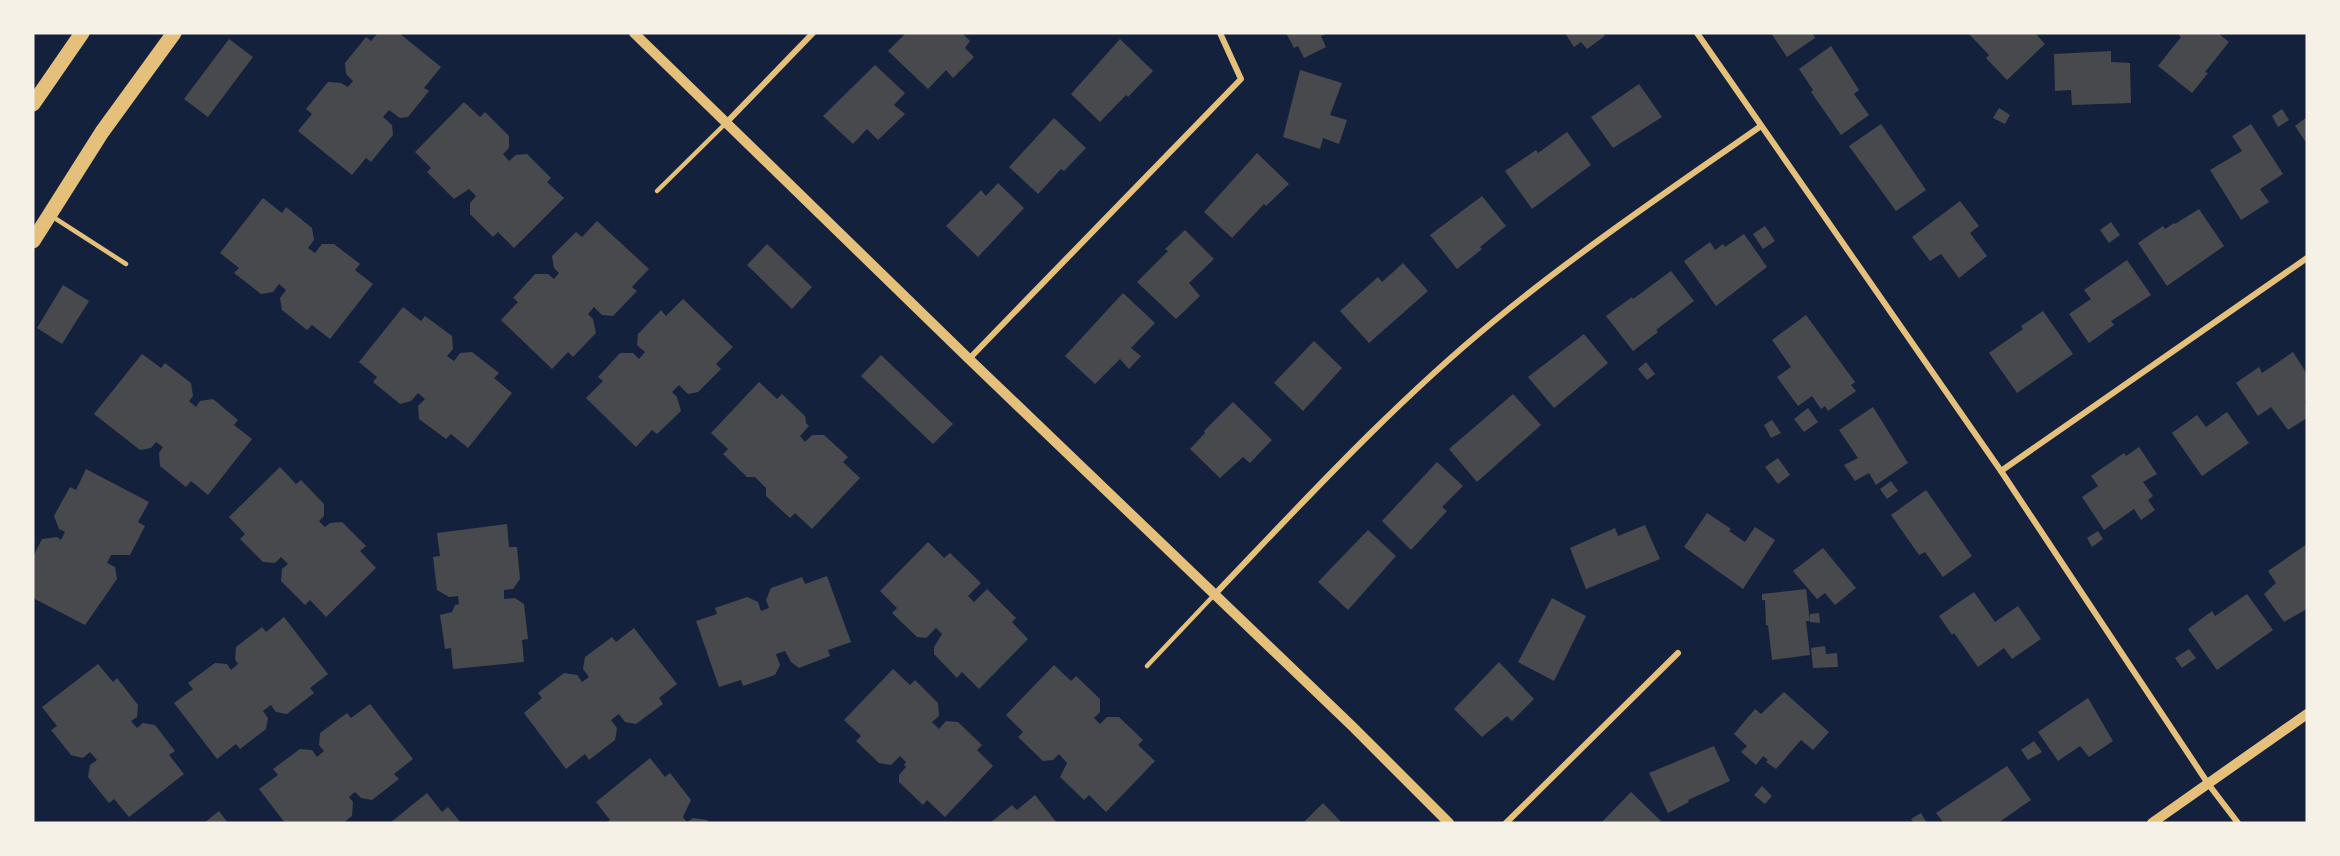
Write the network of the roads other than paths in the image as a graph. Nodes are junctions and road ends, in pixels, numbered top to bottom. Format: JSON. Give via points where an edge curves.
{"nodes":[{"id":1,"x":82,"y":33,"type":"edge"},
{"id":2,"x":174,"y":33,"type":"edge"},
{"id":3,"x":634,"y":33,"type":"edge"},
{"id":4,"x":813,"y":33,"type":"edge"},
{"id":5,"x":1220,"y":33,"type":"edge"},
{"id":6,"x":1697,"y":33,"type":"edge"},
{"id":7,"x":33,"y":104,"type":"edge"},
{"id":8,"x":727,"y":122,"type":"junction"},
{"id":9,"x":1761,"y":126,"type":"junction"},
{"id":10,"x":657,"y":191,"type":"dead end"},
{"id":11,"x":48,"y":214,"type":"junction"},
{"id":12,"x":33,"y":241,"type":"edge"},
{"id":13,"x":2307,"y":258,"type":"edge"},
{"id":14,"x":126,"y":264,"type":"dead end"},
{"id":15,"x":969,"y":359,"type":"junction"},
{"id":16,"x":2001,"y":471,"type":"junction"},
{"id":17,"x":1215,"y":594,"type":"junction"},
{"id":18,"x":1678,"y":653,"type":"dead end"},
{"id":19,"x":1147,"y":666,"type":"dead end"},
{"id":20,"x":2307,"y":714,"type":"edge"},
{"id":21,"x":2209,"y":785,"type":"junction"},
{"id":22,"x":1449,"y":823,"type":"edge"},
{"id":23,"x":1506,"y":823,"type":"edge"},
{"id":24,"x":2152,"y":823,"type":"edge"},
{"id":25,"x":2238,"y":823,"type":"edge"}],
"edges":[{"from":1,"to":7,"type":"main road"},
{"from":2,"to":11,"type":"main road"},
{"from":3,"to":8,"type":"street"},
{"from":4,"to":8,"type":"street"},
{"from":5,"to":15,"type":"street","via":[[1241,79]]},
{"from":6,"to":9,"type":"street"},
{"from":8,"to":10,"type":"lane"},
{"from":8,"to":15,"type":"street"},
{"from":9,"to":16,"type":"street"},
{"from":9,"to":17,"type":"street","via":[[1631,216],[1494,321],[1345,459]]},
{"from":11,"to":12,"type":"main road"},
{"from":11,"to":14,"type":"lane"},
{"from":13,"to":16,"type":"street"},
{"from":15,"to":17,"type":"street"},
{"from":16,"to":21,"type":"street"},
{"from":17,"to":19,"type":"lane"},
{"from":17,"to":22,"type":"street"},
{"from":18,"to":23,"type":"street"},
{"from":20,"to":21,"type":"street"},
{"from":21,"to":24,"type":"street"},
{"from":21,"to":25,"type":"street"}]}
